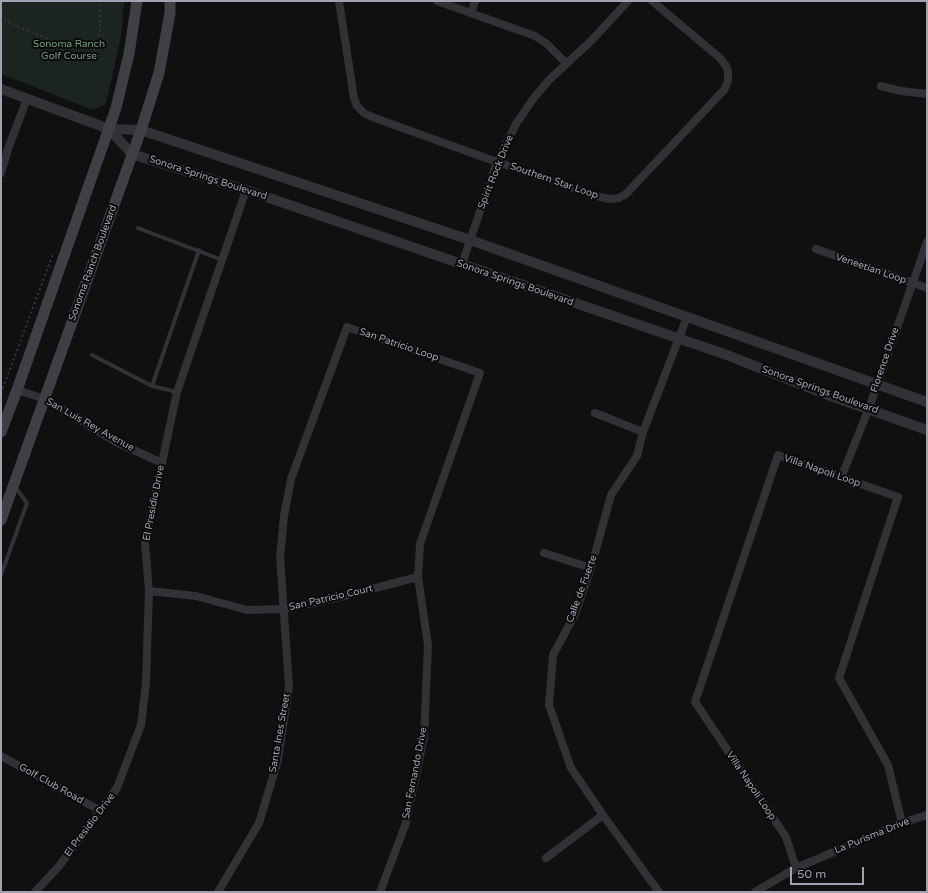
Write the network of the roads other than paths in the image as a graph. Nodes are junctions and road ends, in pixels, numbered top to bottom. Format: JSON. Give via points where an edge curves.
{"nodes":[{"id":1,"x":137,"y":1,"type":"edge"},
{"id":2,"x":170,"y":1,"type":"edge"},
{"id":3,"x":339,"y":1,"type":"edge"},
{"id":4,"x":437,"y":1,"type":"edge"},
{"id":5,"x":475,"y":1,"type":"edge"},
{"id":6,"x":628,"y":1,"type":"edge"},
{"id":7,"x":652,"y":1,"type":"edge"},
{"id":8,"x":471,"y":13,"type":"junction"},
{"id":9,"x":566,"y":63,"type":"junction"},
{"id":10,"x":881,"y":86,"type":"dead end"},
{"id":11,"x":1,"y":90,"type":"edge"},
{"id":12,"x":927,"y":94,"type":"edge"},
{"id":13,"x":27,"y":99,"type":"junction"},
{"id":14,"x":109,"y":129,"type":"junction"},
{"id":15,"x":141,"y":130,"type":"junction"},
{"id":16,"x":132,"y":154,"type":"junction"},
{"id":17,"x":497,"y":162,"type":"junction"},
{"id":18,"x":1,"y":172,"type":"edge"},
{"id":19,"x":246,"y":190,"type":"junction"},
{"id":20,"x":138,"y":228,"type":"dead end"},
{"id":21,"x":470,"y":240,"type":"junction"},
{"id":22,"x":927,"y":242,"type":"edge"},
{"id":23,"x":816,"y":249,"type":"dead end"},
{"id":24,"x":199,"y":250,"type":"junction"},
{"id":25,"x":222,"y":260,"type":"junction"},
{"id":26,"x":462,"y":264,"type":"junction"},
{"id":27,"x":913,"y":283,"type":"junction"},
{"id":28,"x":927,"y":288,"type":"edge"},
{"id":29,"x":687,"y":317,"type":"junction"},
{"id":30,"x":679,"y":338,"type":"junction"},
{"id":31,"x":92,"y":355,"type":"dead end"},
{"id":32,"x":877,"y":384,"type":"junction"},
{"id":33,"x":152,"y":386,"type":"junction"},
{"id":34,"x":17,"y":390,"type":"junction"},
{"id":35,"x":178,"y":392,"type":"junction"},
{"id":36,"x":45,"y":399,"type":"junction"},
{"id":37,"x":927,"y":402,"type":"edge"},
{"id":38,"x":869,"y":408,"type":"junction"},
{"id":39,"x":595,"y":413,"type":"dead end"},
{"id":40,"x":927,"y":430,"type":"edge"},
{"id":41,"x":1,"y":432,"type":"edge"},
{"id":42,"x":643,"y":432,"type":"junction"},
{"id":43,"x":162,"y":463,"type":"junction"},
{"id":44,"x":841,"y":478,"type":"junction"},
{"id":45,"x":13,"y":486,"type":"junction"},
{"id":46,"x":1,"y":520,"type":"edge"},
{"id":47,"x":544,"y":553,"type":"dead end"},
{"id":48,"x":591,"y":568,"type":"junction"},
{"id":49,"x":1,"y":575,"type":"edge"},
{"id":50,"x":418,"y":577,"type":"junction"},
{"id":51,"x":149,"y":591,"type":"junction"},
{"id":52,"x":283,"y":609,"type":"junction"},
{"id":53,"x":1,"y":756,"type":"edge"},
{"id":54,"x":101,"y":811,"type":"junction"},
{"id":55,"x":603,"y":815,"type":"junction"},
{"id":56,"x":927,"y":815,"type":"edge"},
{"id":57,"x":902,"y":823,"type":"junction"},
{"id":58,"x":546,"y":858,"type":"dead end"},
{"id":59,"x":796,"y":868,"type":"junction"},
{"id":60,"x":35,"y":892,"type":"edge"},
{"id":61,"x":218,"y":892,"type":"edge"},
{"id":62,"x":380,"y":892,"type":"edge"},
{"id":63,"x":659,"y":892,"type":"edge"},
{"id":64,"x":755,"y":892,"type":"edge"}],
"edges":[{"from":1,"to":14,"type":"main road","via":[[126,70]]},
{"from":2,"to":15,"type":"main road","name":"Sonoma Ranch Boulevard","via":[[159,73]]},
{"from":3,"to":17,"type":"street","name":"Southern Star Loop","via":[[354,98],[360,110],[372,117]]},
{"from":4,"to":8,"type":"street"},
{"from":5,"to":8,"type":"street"},
{"from":6,"to":9,"type":"street","name":"Spirit Rock Drive"},
{"from":7,"to":17,"type":"street","name":"Southern Star Loop","via":[[720,58],[728,71],[728,81],[724,90],[626,194],[615,199],[605,199]]},
{"from":8,"to":9,"type":"street","via":[[535,36]]},
{"from":9,"to":17,"type":"street","name":"Spirit Rock Drive","via":[[521,115]]},
{"from":10,"to":12,"type":"street"},
{"from":11,"to":13,"type":"street","name":"Sonora Springs Boulevard"},
{"from":13,"to":14,"type":"street","name":"Sonora Springs Boulevard"},
{"from":13,"to":18,"type":"street"},
{"from":14,"to":15,"type":"street","name":"Sonora Springs Boulevard"},
{"from":14,"to":16,"type":"street","name":"Sonora Springs Boulevard"},
{"from":14,"to":34,"type":"main road"},
{"from":15,"to":16,"type":"main road","name":"Sonoma Ranch Boulevard"},
{"from":15,"to":21,"type":"street","name":"Sonora Springs Boulevard"},
{"from":16,"to":19,"type":"street","name":"Sonora Springs Boulevard"},
{"from":16,"to":36,"type":"main road","name":"Sonoma Ranch Boulevard"},
{"from":17,"to":21,"type":"street","name":"Spirit Rock Drive"},
{"from":19,"to":25,"type":"street","name":"El Presidio Drive"},
{"from":19,"to":26,"type":"street","name":"Sonora Springs Boulevard"},
{"from":20,"to":24,"type":"lane"},
{"from":21,"to":26,"type":"street","name":"Spirit Rock Drive"},
{"from":21,"to":29,"type":"street","name":"Sonora Springs Boulevard"},
{"from":22,"to":27,"type":"street","name":"Florence Drive"},
{"from":23,"to":27,"type":"street","name":"Veneetian Loop"},
{"from":24,"to":25,"type":"lane"},
{"from":24,"to":33,"type":"lane"},
{"from":25,"to":35,"type":"street","name":"El Presidio Drive"},
{"from":26,"to":30,"type":"street","name":"Sonora Springs Boulevard"},
{"from":27,"to":28,"type":"street","name":"Veneetian Loop"},
{"from":27,"to":32,"type":"street","name":"Florence Drive"},
{"from":29,"to":30,"type":"street","name":"Calle de Fuerte"},
{"from":29,"to":32,"type":"street","name":"Sonora Springs Boulevard"},
{"from":30,"to":38,"type":"street","name":"Sonora Springs Boulevard"},
{"from":30,"to":42,"type":"street","name":"Calle de Fuerte"},
{"from":31,"to":33,"type":"lane"},
{"from":32,"to":37,"type":"street","name":"Sonora Springs Boulevard"},
{"from":32,"to":38,"type":"street","name":"Florence Drive"},
{"from":33,"to":35,"type":"lane"},
{"from":34,"to":36,"type":"street","name":"San Luis Rey Avenue"},
{"from":34,"to":41,"type":"main road"},
{"from":35,"to":43,"type":"street","name":"El Presidio Drive"},
{"from":36,"to":43,"type":"street","name":"San Luis Rey Avenue","via":[[116,442]]},
{"from":36,"to":45,"type":"main road","name":"Sonoma Ranch Boulevard"},
{"from":38,"to":40,"type":"street","name":"Sonora Springs Boulevard"},
{"from":38,"to":44,"type":"street","name":"Florence Drive"},
{"from":39,"to":42,"type":"street"},
{"from":42,"to":48,"type":"street","name":"Calle de Fuerte","via":[[637,456],[611,495]]},
{"from":43,"to":51,"type":"street","name":"El Presidio Drive","via":[[145,543]]},
{"from":44,"to":57,"type":"street","name":"Villa Napoli Loop","via":[[898,497],[839,678],[888,765]]},
{"from":44,"to":59,"type":"street","name":"Villa Napoli Loop","via":[[778,455],[695,702],[786,837]]},
{"from":45,"to":46,"type":"main road","name":"Sonoma Ranch Boulevard"},
{"from":45,"to":49,"type":"lane","via":[[27,503]]},
{"from":47,"to":48,"type":"street"},
{"from":48,"to":55,"type":"street","name":"Calle de Fuerte","via":[[575,614],[553,655],[549,705],[571,768]]},
{"from":50,"to":52,"type":"street","name":"San Patricio Court"},
{"from":50,"to":52,"type":"street","name":"San Patricio Loop","via":[[420,544],[480,373],[346,327],[290,479],[280,557]]},
{"from":50,"to":62,"type":"street","name":"San Fernando Drive","via":[[428,645],[424,737],[406,823]]},
{"from":51,"to":52,"type":"street","name":"San Patricio Court","via":[[196,596],[247,610]]},
{"from":51,"to":54,"type":"street","name":"El Presidio Drive","via":[[146,683],[140,725],[117,788]]},
{"from":52,"to":61,"type":"street","name":"Santa Ines Street","via":[[289,686],[278,760],[259,823]]},
{"from":53,"to":54,"type":"street","name":"Golf Club Road"},
{"from":54,"to":60,"type":"street","name":"El Presidio Drive","via":[[60,865]]},
{"from":55,"to":58,"type":"street"},
{"from":55,"to":63,"type":"street","name":"Calle de Fuerte"},
{"from":56,"to":57,"type":"street","name":"La Purisma Drive"},
{"from":57,"to":59,"type":"street","name":"La Purisma Drive"},
{"from":59,"to":64,"type":"street","name":"La Purisma Drive"}]}
